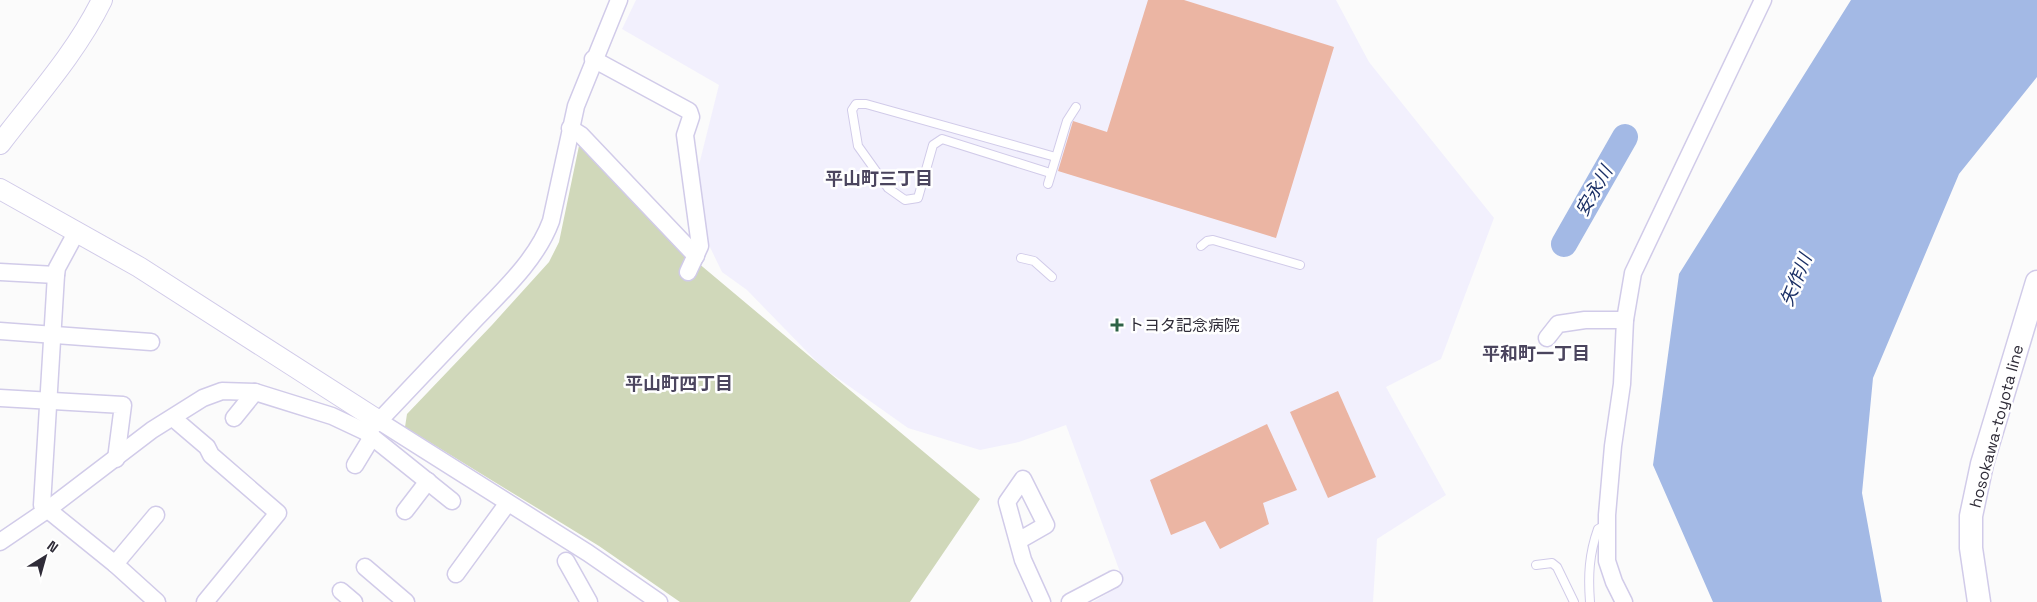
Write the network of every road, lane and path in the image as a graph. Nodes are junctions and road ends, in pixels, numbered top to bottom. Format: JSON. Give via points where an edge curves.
{"nodes":[{"id":1,"x":102,"y":0,"type":"edge"},
{"id":2,"x":618,"y":0,"type":"edge"},
{"id":3,"x":1763,"y":0,"type":"edge"},
{"id":4,"x":593,"y":59,"type":"junction"},
{"id":5,"x":1076,"y":106,"type":"dead end"},
{"id":6,"x":570,"y":128,"type":"junction"},
{"id":7,"x":0,"y":144,"type":"edge"},
{"id":8,"x":1052,"y":156,"type":"dead end"},
{"id":9,"x":1047,"y":172,"type":"dead end"},
{"id":10,"x":1048,"y":184,"type":"dead end"},
{"id":11,"x":0,"y":189,"type":"edge"},
{"id":12,"x":77,"y":231,"type":"junction"},
{"id":13,"x":1201,"y":246,"type":"dead end"},
{"id":14,"x":696,"y":256,"type":"junction"},
{"id":15,"x":1021,"y":258,"type":"dead end"},
{"id":16,"x":1300,"y":266,"type":"dead end"},
{"id":17,"x":0,"y":272,"type":"edge"},
{"id":18,"x":688,"y":272,"type":"dead end"},
{"id":19,"x":56,"y":275,"type":"junction"},
{"id":20,"x":1052,"y":277,"type":"dead end"},
{"id":21,"x":2037,"y":282,"type":"edge"},
{"id":22,"x":1626,"y":320,"type":"junction"},
{"id":23,"x":0,"y":331,"type":"edge"},
{"id":24,"x":52,"y":334,"type":"junction"},
{"id":25,"x":1547,"y":338,"type":"dead end"},
{"id":26,"x":150,"y":342,"type":"dead end"},
{"id":27,"x":255,"y":392,"type":"junction"},
{"id":28,"x":0,"y":398,"type":"edge"},
{"id":29,"x":47,"y":400,"type":"junction"},
{"id":30,"x":173,"y":418,"type":"junction"},
{"id":31,"x":234,"y":418,"type":"dead end"},
{"id":32,"x":372,"y":430,"type":"junction"},
{"id":33,"x":415,"y":444,"type":"junction"},
{"id":34,"x":116,"y":459,"type":"junction"},
{"id":35,"x":400,"y":460,"type":"junction"},
{"id":36,"x":355,"y":465,"type":"dead end"},
{"id":37,"x":428,"y":481,"type":"junction"},
{"id":38,"x":452,"y":501,"type":"dead end"},
{"id":39,"x":507,"y":504,"type":"junction"},
{"id":40,"x":47,"y":510,"type":"junction"},
{"id":41,"x":405,"y":511,"type":"dead end"},
{"id":42,"x":156,"y":516,"type":"dead end"},
{"id":43,"x":1607,"y":524,"type":"junction"},
{"id":44,"x":1018,"y":541,"type":"dead end"},
{"id":45,"x":0,"y":542,"type":"edge"},
{"id":46,"x":566,"y":561,"type":"dead end"},
{"id":47,"x":115,"y":564,"type":"junction"},
{"id":48,"x":1536,"y":565,"type":"dead end"},
{"id":49,"x":365,"y":566,"type":"dead end"},
{"id":50,"x":456,"y":574,"type":"dead end"},
{"id":51,"x":1114,"y":579,"type":"dead end"},
{"id":52,"x":341,"y":591,"type":"dead end"},
{"id":53,"x":157,"y":602,"type":"edge"},
{"id":54,"x":204,"y":602,"type":"edge"},
{"id":55,"x":354,"y":602,"type":"edge"},
{"id":56,"x":406,"y":602,"type":"edge"},
{"id":57,"x":589,"y":602,"type":"edge"},
{"id":58,"x":660,"y":602,"type":"edge"},
{"id":59,"x":1042,"y":602,"type":"edge"},
{"id":60,"x":1070,"y":602,"type":"edge"},
{"id":61,"x":1574,"y":602,"type":"edge"},
{"id":62,"x":1590,"y":602,"type":"edge"},
{"id":63,"x":1624,"y":602,"type":"edge"},
{"id":64,"x":1978,"y":602,"type":"edge"}],
"edges":[{"from":1,"to":7,"type":"street","via":[[74,47]]},
{"from":2,"to":4,"type":"street"},
{"from":3,"to":22,"type":"street","via":[[1638,261],[1633,273]]},
{"from":4,"to":6,"type":"street"},
{"from":4,"to":14,"type":"street","via":[[689,111],[691,117],[685,135],[700,246]]},
{"from":5,"to":10,"type":"lane","via":[[1067,121]]},
{"from":6,"to":14,"type":"street","via":[[581,135]]},
{"from":6,"to":32,"type":"street","via":[[551,221],[538,250]]},
{"from":8,"to":9,"type":"lane","via":[[866,104],[856,104],[852,110],[858,146],[888,188],[905,200],[918,198],[933,145],[942,139]]},
{"from":11,"to":12,"type":"street"},
{"from":12,"to":19,"type":"street"},
{"from":12,"to":32,"type":"street","via":[[139,267]]},
{"from":13,"to":16,"type":"lane","via":[[1213,240]]},
{"from":14,"to":18,"type":"street"},
{"from":15,"to":20,"type":"lane","via":[[1034,261]]},
{"from":17,"to":19,"type":"street"},
{"from":19,"to":24,"type":"street"},
{"from":21,"to":64,"type":"main road","name":"hosokawa-toyota line","via":[[1982,464],[1971,516],[1971,548]]},
{"from":22,"to":25,"type":"street","via":[[1558,324]]},
{"from":22,"to":43,"type":"street"},
{"from":23,"to":24,"type":"street"},
{"from":24,"to":26,"type":"street"},
{"from":24,"to":29,"type":"street"},
{"from":27,"to":30,"type":"street","via":[[222,391],[203,398]]},
{"from":27,"to":31,"type":"street"},
{"from":27,"to":32,"type":"street"},
{"from":28,"to":29,"type":"street"},
{"from":29,"to":34,"type":"street","via":[[123,405]]},
{"from":29,"to":40,"type":"street","via":[[42,505]]},
{"from":30,"to":34,"type":"street","via":[[152,430]]},
{"from":30,"to":54,"type":"street","via":[[278,513]]},
{"from":32,"to":33,"type":"street"},
{"from":32,"to":35,"type":"street"},
{"from":32,"to":36,"type":"street"},
{"from":33,"to":35,"type":"street"},
{"from":33,"to":39,"type":"street"},
{"from":34,"to":40,"type":"street"},
{"from":35,"to":37,"type":"street"},
{"from":37,"to":38,"type":"street"},
{"from":37,"to":41,"type":"street"},
{"from":39,"to":50,"type":"street"},
{"from":39,"to":58,"type":"street"},
{"from":40,"to":45,"type":"street"},
{"from":40,"to":47,"type":"street"},
{"from":42,"to":47,"type":"street"},
{"from":43,"to":62,"type":"lane","via":[[1598,529],[1592,545],[1588,574]]},
{"from":43,"to":63,"type":"street","via":[[1607,561]]},
{"from":44,"to":59,"type":"street"},
{"from":46,"to":57,"type":"street"},
{"from":47,"to":53,"type":"street"},
{"from":48,"to":61,"type":"lane","via":[[1552,563],[1557,567]]},
{"from":49,"to":56,"type":"street"},
{"from":51,"to":60,"type":"street"},
{"from":52,"to":55,"type":"street"}]}
